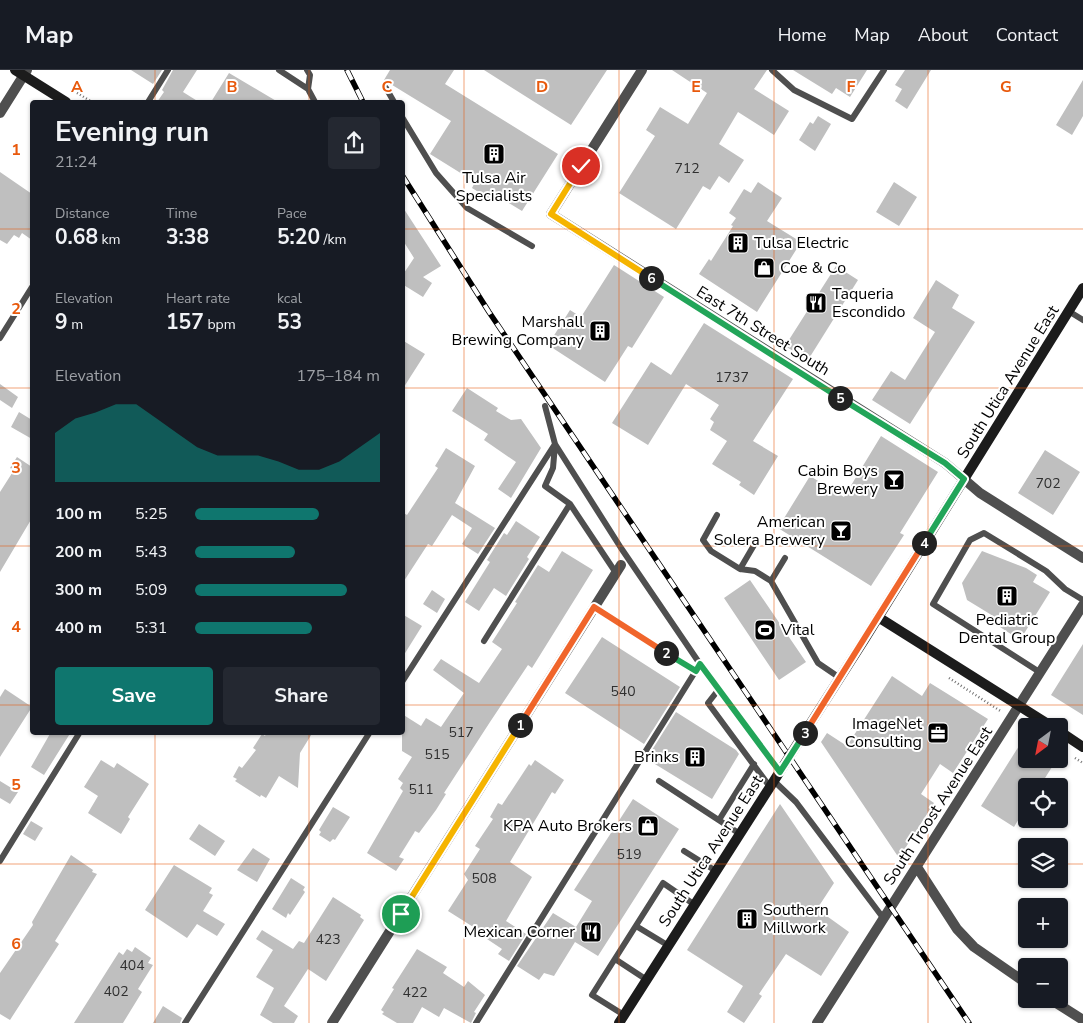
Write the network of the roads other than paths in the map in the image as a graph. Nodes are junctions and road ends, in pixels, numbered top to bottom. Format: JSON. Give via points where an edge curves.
{"nodes":[{"id":1,"x":168,"y":70,"type":"edge"},
{"id":2,"x":279,"y":70,"type":"edge"},
{"id":3,"x":308,"y":70,"type":"edge"},
{"id":4,"x":642,"y":70,"type":"edge"},
{"id":5,"x":772,"y":70,"type":"edge"},
{"id":6,"x":884,"y":70,"type":"edge"},
{"id":7,"x":22,"y":72,"type":"edge"},
{"id":8,"x":308,"y":88,"type":"junction"},
{"id":9,"x":386,"y":88,"type":"dead end"},
{"id":10,"x":63,"y":100,"type":"edge"},
{"id":11,"x":149,"y":100,"type":"edge"},
{"id":12,"x":314,"y":100,"type":"edge"},
{"id":13,"x":393,"y":100,"type":"edge"},
{"id":14,"x":0,"y":113,"type":"edge"},
{"id":15,"x":405,"y":122,"type":"edge"},
{"id":16,"x":532,"y":246,"type":"dead end"},
{"id":17,"x":1083,"y":288,"type":"edge"},
{"id":18,"x":30,"y":289,"type":"edge"},
{"id":19,"x":1070,"y":312,"type":"junction"},
{"id":20,"x":1083,"y":320,"type":"edge"},
{"id":21,"x":0,"y":338,"type":"edge"},
{"id":22,"x":545,"y":406,"type":"dead end"},
{"id":23,"x":555,"y":444,"type":"junction"},
{"id":24,"x":964,"y":479,"type":"junction"},
{"id":25,"x":570,"y":504,"type":"junction"},
{"id":26,"x":717,"y":515,"type":"dead end"},
{"id":27,"x":757,"y":540,"type":"dead end"},
{"id":28,"x":785,"y":558,"type":"dead end"},
{"id":29,"x":1083,"y":558,"type":"edge"},
{"id":30,"x":618,"y":569,"type":"joint"},
{"id":31,"x":740,"y":569,"type":"junction"},
{"id":32,"x":771,"y":581,"type":"junction"},
{"id":33,"x":1083,"y":600,"type":"edge"},
{"id":34,"x":1083,"y":606,"type":"edge"},
{"id":35,"x":594,"y":607,"type":"junction"},
{"id":36,"x":878,"y":617,"type":"junction"},
{"id":37,"x":484,"y":640,"type":"dead end"},
{"id":38,"x":700,"y":664,"type":"junction"},
{"id":39,"x":696,"y":671,"type":"junction"},
{"id":40,"x":1041,"y":673,"type":"junction"},
{"id":41,"x":405,"y":677,"type":"edge"},
{"id":42,"x":840,"y":678,"type":"junction"},
{"id":43,"x":719,"y":690,"type":"junction"},
{"id":44,"x":1020,"y":706,"type":"junction"},
{"id":45,"x":1039,"y":718,"type":"edge"},
{"id":46,"x":78,"y":735,"type":"edge"},
{"id":47,"x":368,"y":735,"type":"edge"},
{"id":48,"x":1068,"y":738,"type":"edge"},
{"id":49,"x":1083,"y":747,"type":"edge"},
{"id":50,"x":754,"y":764,"type":"junction"},
{"id":51,"x":775,"y":780,"type":"junction"},
{"id":52,"x":659,"y":781,"type":"dead end"},
{"id":53,"x":719,"y":820,"type":"junction"},
{"id":54,"x":740,"y":834,"type":"junction"},
{"id":55,"x":684,"y":851,"type":"dead end"},
{"id":56,"x":0,"y":861,"type":"edge"},
{"id":57,"x":917,"y":867,"type":"junction"},
{"id":58,"x":716,"y":872,"type":"junction"},
{"id":59,"x":695,"y":905,"type":"junction"},
{"id":60,"x":884,"y":919,"type":"junction"},
{"id":61,"x":636,"y":926,"type":"junction"},
{"id":62,"x":668,"y":946,"type":"junction"},
{"id":63,"x":615,"y":959,"type":"junction"},
{"id":64,"x":1018,"y":977,"type":"edge"},
{"id":65,"x":647,"y":980,"type":"junction"},
{"id":66,"x":1064,"y":1008,"type":"edge"},
{"id":67,"x":622,"y":1019,"type":"edge"},
{"id":68,"x":1083,"y":1020,"type":"edge"},
{"id":69,"x":819,"y":1022,"type":"edge"},
{"id":70,"x":185,"y":1023,"type":"edge"},
{"id":71,"x":332,"y":1023,"type":"edge"},
{"id":72,"x":476,"y":1023,"type":"edge"}],
"edges":[{"from":1,"to":11,"type":"lane"},
{"from":2,"to":8,"type":"lane"},
{"from":3,"to":8,"type":"lane"},
{"from":4,"to":24,"type":"street","name":"East 7th Street South","via":[[551,214],[945,463]]},
{"from":5,"to":6,"type":"lane","via":[[794,90],[852,119]]},
{"from":7,"to":10,"type":"main road"},
{"from":7,"to":14,"type":"street"},
{"from":8,"to":12,"type":"lane"},
{"from":9,"to":13,"type":"lane"},
{"from":15,"to":16,"type":"lane","via":[[436,173],[467,208]]},
{"from":17,"to":19,"type":"main road","name":"South Utica Avenue East"},
{"from":18,"to":21,"type":"lane"},
{"from":19,"to":20,"type":"lane"},
{"from":19,"to":24,"type":"main road","name":"South Utica Avenue East"},
{"from":22,"to":23,"type":"lane"},
{"from":23,"to":25,"type":"lane","via":[[553,468],[546,486]]},
{"from":23,"to":38,"type":"lane"},
{"from":23,"to":41,"type":"lane"},
{"from":24,"to":29,"type":"street","name":"East 7th Street South","via":[[980,493]]},
{"from":24,"to":36,"type":"main road","name":"South Utica Avenue East"},
{"from":25,"to":30,"type":"lane"},
{"from":25,"to":37,"type":"lane"},
{"from":26,"to":31,"type":"lane","via":[[703,540],[711,551]]},
{"from":27,"to":31,"type":"lane"},
{"from":28,"to":32,"type":"lane"},
{"from":30,"to":35,"type":"street"},
{"from":31,"to":32,"type":"lane","via":[[756,571]]},
{"from":32,"to":42,"type":"lane","via":[[818,664]]},
{"from":33,"to":40,"type":"lane","via":[[1065,590],[1046,571],[984,533],[970,540],[933,604]]},
{"from":34,"to":40,"type":"street","name":"South Troost Avenue East"},
{"from":35,"to":39,"type":"lane"},
{"from":35,"to":71,"type":"street"},
{"from":36,"to":42,"type":"main road","name":"South Utica Avenue East"},
{"from":36,"to":44,"type":"main road"},
{"from":38,"to":39,"type":"lane"},
{"from":38,"to":43,"type":"lane"},
{"from":39,"to":72,"type":"lane"},
{"from":40,"to":44,"type":"street","name":"South Troost Avenue East"},
{"from":42,"to":51,"type":"main road","name":"South Utica Avenue East"},
{"from":43,"to":50,"type":"lane","via":[[708,703]]},
{"from":43,"to":51,"type":"lane"},
{"from":44,"to":45,"type":"main road"},
{"from":44,"to":57,"type":"street","name":"South Troost Avenue East"},
{"from":46,"to":56,"type":"lane"},
{"from":47,"to":70,"type":"lane"},
{"from":48,"to":49,"type":"main road"},
{"from":50,"to":51,"type":"lane"},
{"from":50,"to":53,"type":"lane"},
{"from":51,"to":54,"type":"main road","name":"South Utica Avenue East"},
{"from":51,"to":60,"type":"lane","via":[[796,802]]},
{"from":52,"to":53,"type":"lane"},
{"from":53,"to":54,"type":"lane"},
{"from":54,"to":58,"type":"main road","name":"South Utica Avenue East"},
{"from":55,"to":58,"type":"lane"},
{"from":57,"to":60,"type":"street","name":"South Troost Avenue East"},
{"from":57,"to":64,"type":"street","via":[[957,928],[974,947]]},
{"from":58,"to":59,"type":"main road","name":"South Utica Avenue East"},
{"from":59,"to":61,"type":"lane","via":[[663,883]]},
{"from":59,"to":62,"type":"main road","name":"South Utica Avenue East"},
{"from":60,"to":69,"type":"street","name":"South Troost Avenue East"},
{"from":61,"to":62,"type":"lane"},
{"from":61,"to":63,"type":"lane"},
{"from":62,"to":65,"type":"main road","name":"South Utica Avenue East"},
{"from":63,"to":65,"type":"lane"},
{"from":63,"to":67,"type":"lane","via":[[592,995]]},
{"from":65,"to":67,"type":"main road","name":"South Utica Avenue East"},
{"from":66,"to":68,"type":"street"}]}
